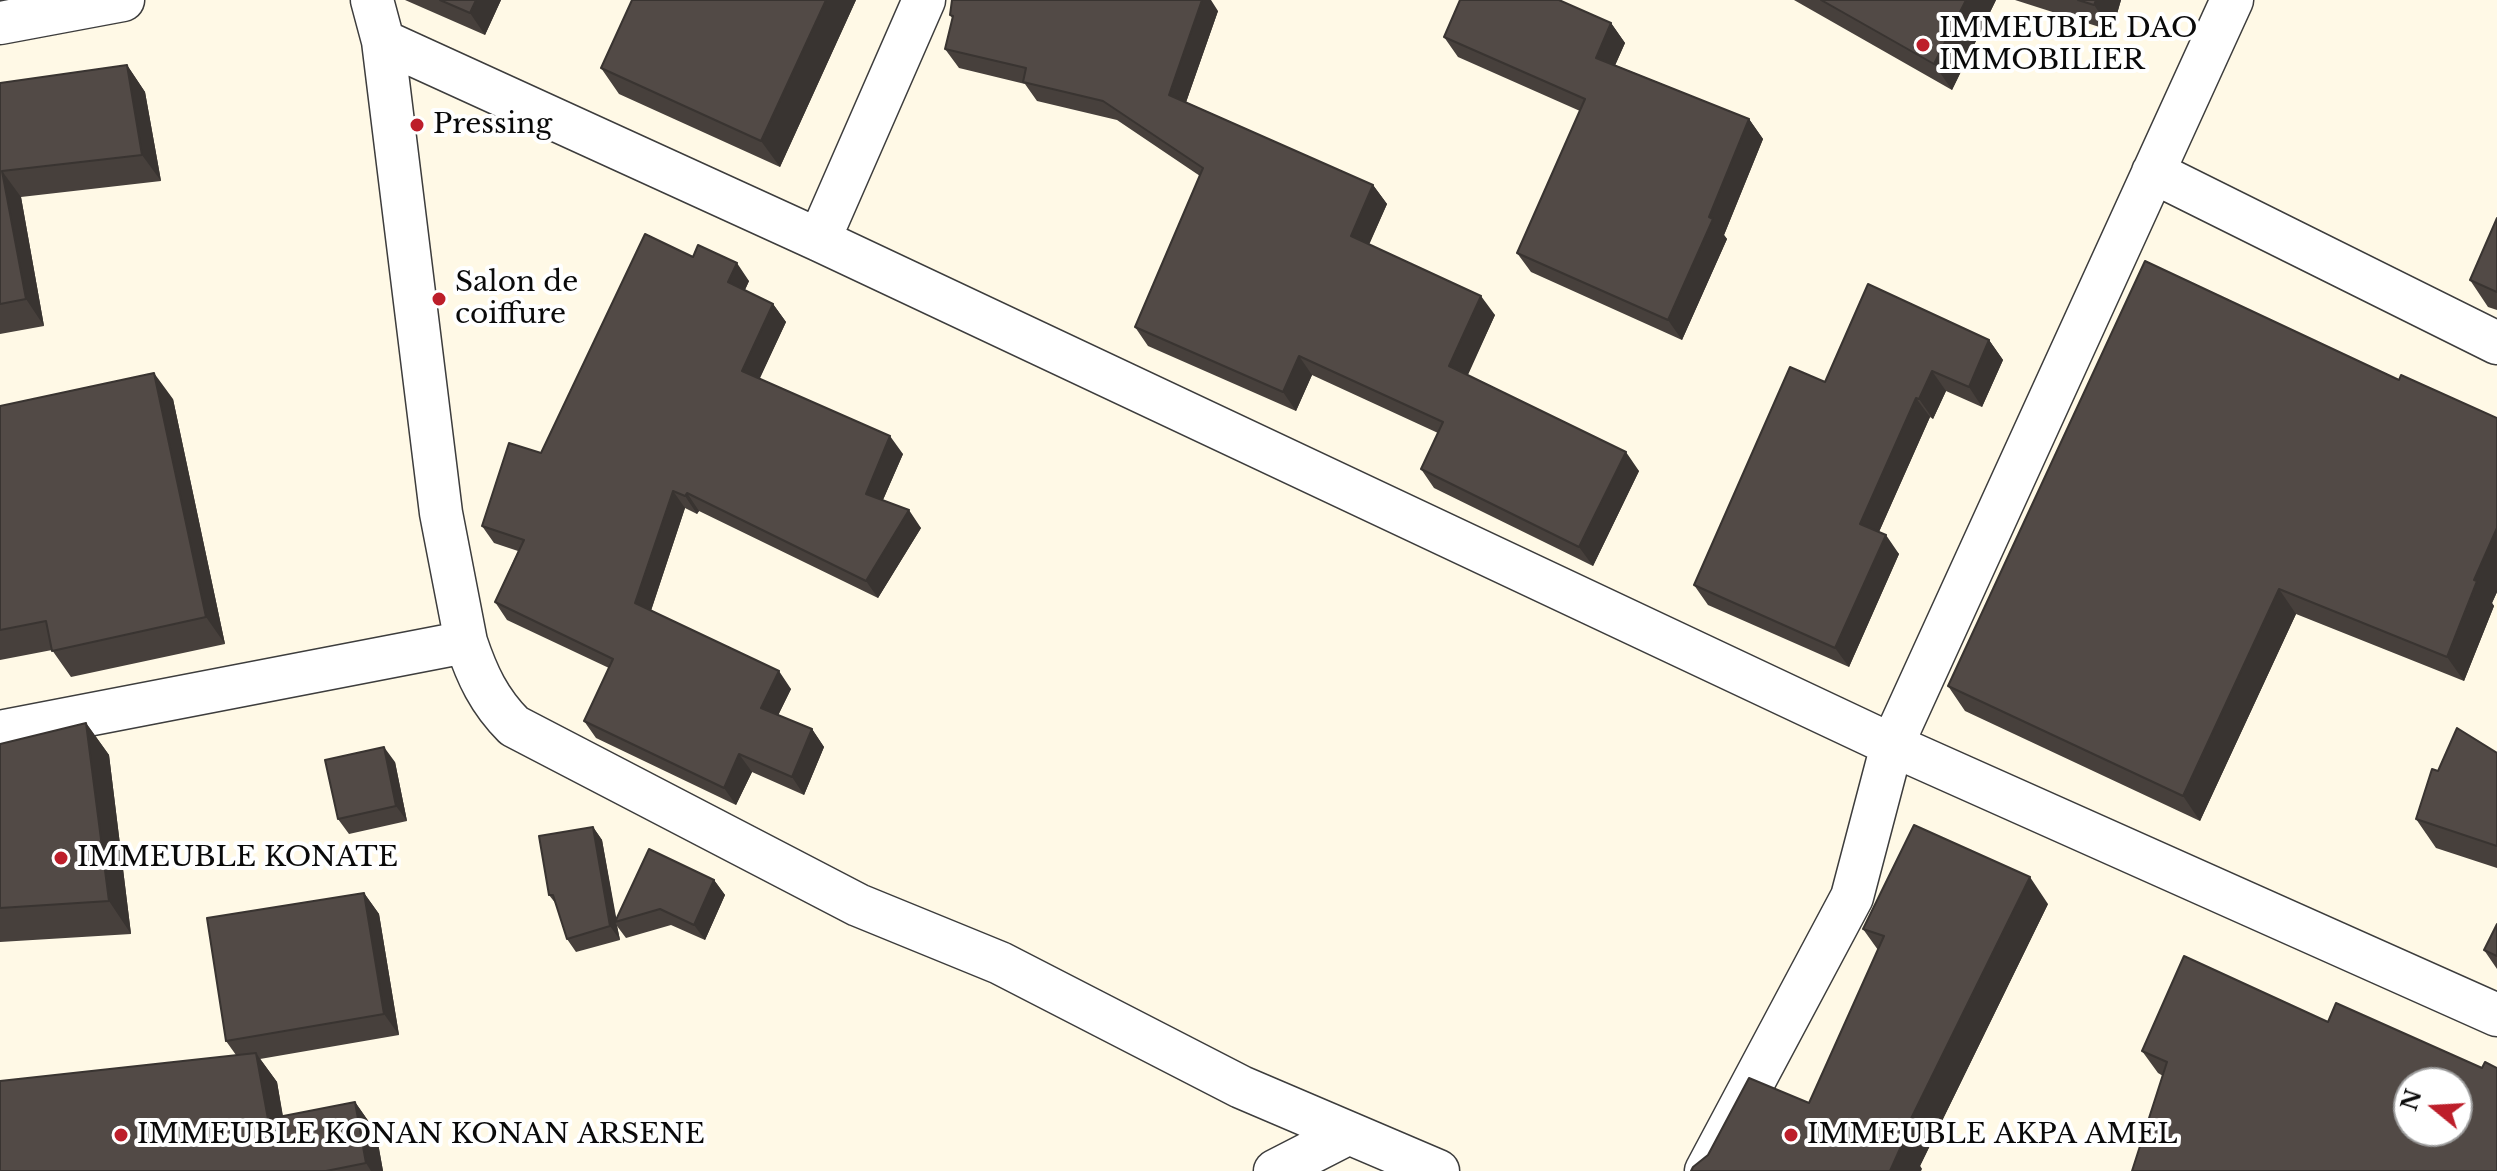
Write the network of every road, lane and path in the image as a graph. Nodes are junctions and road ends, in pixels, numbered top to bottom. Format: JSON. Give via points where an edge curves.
{"nodes":[{"id":1,"x":123,"y":0,"type":"edge"},
{"id":2,"x":372,"y":0,"type":"edge"},
{"id":3,"x":924,"y":0,"type":"edge"},
{"id":4,"x":2232,"y":0,"type":"edge"},
{"id":5,"x":0,"y":23,"type":"edge"},
{"id":6,"x":383,"y":41,"type":"junction"},
{"id":7,"x":2153,"y":172,"type":"junction"},
{"id":8,"x":819,"y":240,"type":"junction"},
{"id":9,"x":2497,"y":343,"type":"edge"},
{"id":10,"x":466,"y":642,"type":"junction"},
{"id":11,"x":0,"y":732,"type":"edge"},
{"id":12,"x":1892,"y":745,"type":"junction"},
{"id":13,"x":2497,"y":1015,"type":"edge"},
{"id":14,"x":1349,"y":1133,"type":"junction"},
{"id":15,"x":1275,"y":1171,"type":"edge"},
{"id":16,"x":1438,"y":1171,"type":"edge"},
{"id":17,"x":1706,"y":1171,"type":"edge"}],
"edges":[{"from":1,"to":5,"type":"street"},
{"from":2,"to":6,"type":"street"},
{"from":3,"to":8,"type":"street"},
{"from":4,"to":7,"type":"street"},
{"from":6,"to":8,"type":"street"},
{"from":6,"to":10,"type":"street","via":[[441,513]]},
{"from":7,"to":9,"type":"street"},
{"from":7,"to":12,"type":"street"},
{"from":8,"to":12,"type":"street"},
{"from":10,"to":11,"type":"street"},
{"from":10,"to":14,"type":"street","via":[[478,679],[514,726],[858,905],[1000,963],[1241,1087]]},
{"from":12,"to":13,"type":"street"},
{"from":12,"to":17,"type":"street","via":[[1852,897]]},
{"from":14,"to":15,"type":"street"},
{"from":14,"to":16,"type":"street"}]}
